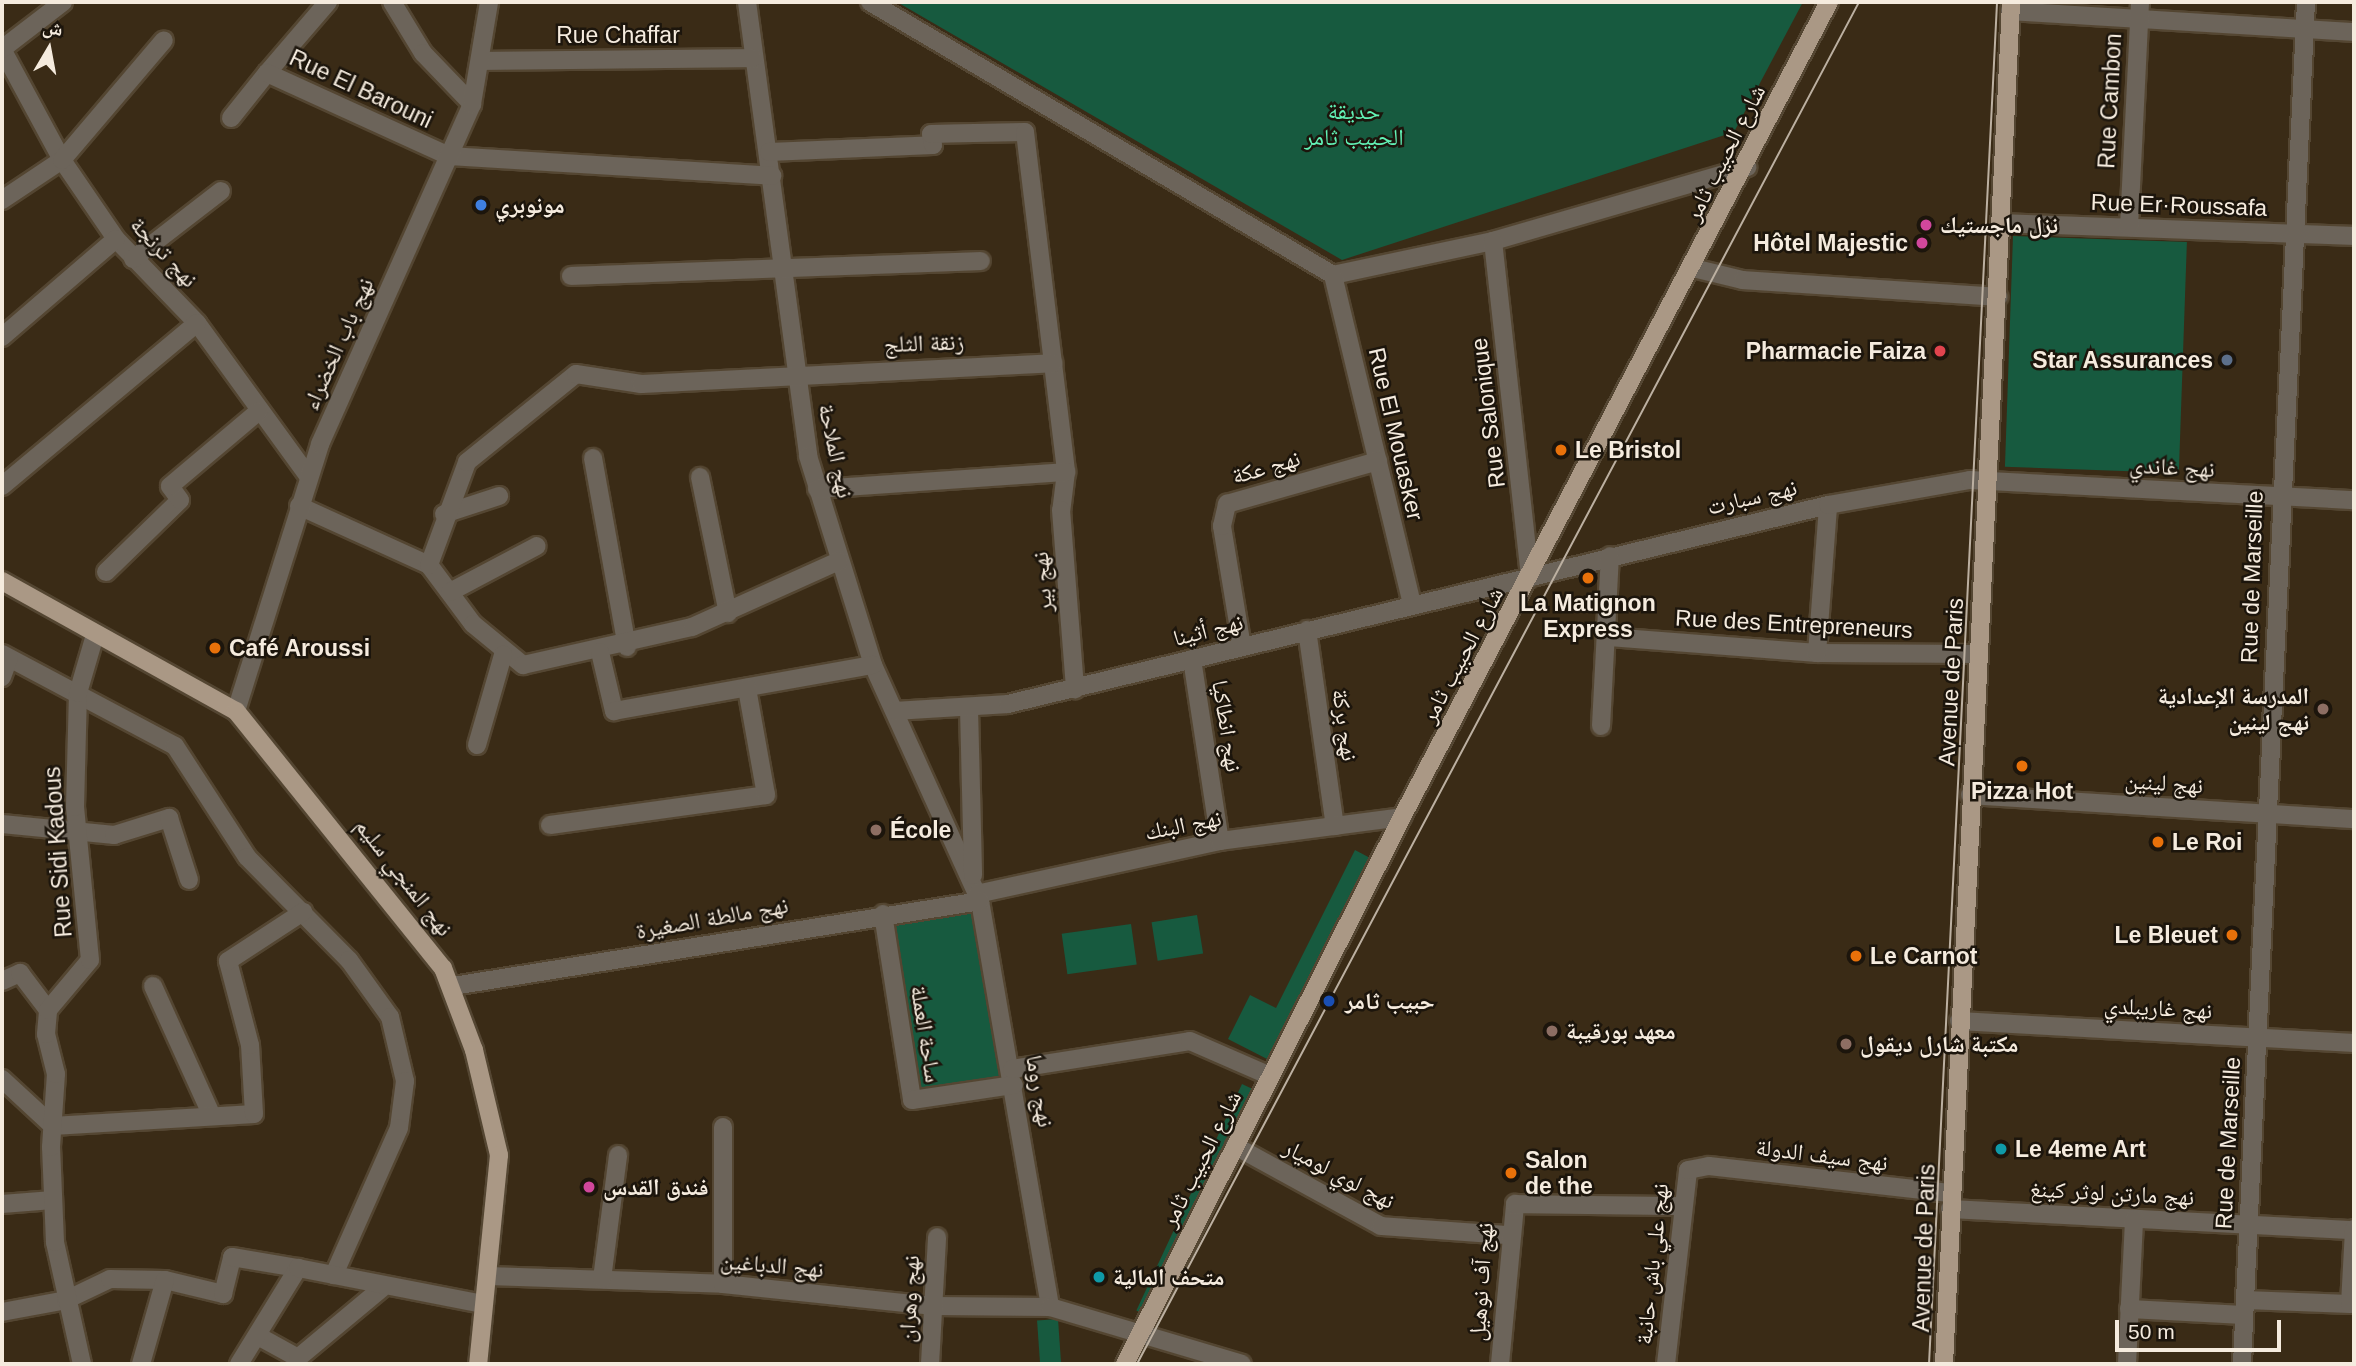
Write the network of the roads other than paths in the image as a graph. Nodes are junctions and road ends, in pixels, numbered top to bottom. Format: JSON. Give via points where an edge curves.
{"nodes":[{"id":1,"x":63,"y":2,"type":"edge"},
{"id":2,"x":328,"y":2,"type":"edge"},
{"id":3,"x":392,"y":2,"type":"edge"},
{"id":4,"x":489,"y":2,"type":"edge"},
{"id":5,"x":747,"y":2,"type":"edge"},
{"id":6,"x":870,"y":2,"type":"edge"},
{"id":7,"x":1829,"y":2,"type":"edge"},
{"id":8,"x":2306,"y":2,"type":"edge"},
{"id":9,"x":2011,"y":6,"type":"edge"},
{"id":10,"x":2139,"y":10,"type":"edge"},
{"id":11,"x":2304,"y":30,"type":"junction"},
{"id":12,"x":2354,"y":32,"type":"edge"},
{"id":13,"x":164,"y":40,"type":"dead end"},
{"id":14,"x":2,"y":49,"type":"edge"},
{"id":15,"x":753,"y":58,"type":"junction"},
{"id":16,"x":484,"y":61,"type":"junction"},
{"id":17,"x":267,"y":74,"type":"junction"},
{"id":18,"x":472,"y":104,"type":"junction"},
{"id":19,"x":231,"y":118,"type":"dead end"},
{"id":20,"x":769,"y":152,"type":"junction"},
{"id":21,"x":449,"y":156,"type":"junction"},
{"id":22,"x":62,"y":160,"type":"junction"},
{"id":23,"x":1747,"y":167,"type":"junction"},
{"id":24,"x":772,"y":176,"type":"junction"},
{"id":25,"x":221,"y":191,"type":"dead end"},
{"id":26,"x":2,"y":200,"type":"edge"},
{"id":27,"x":2001,"y":223,"type":"junction"},
{"id":28,"x":2129,"y":227,"type":"junction"},
{"id":29,"x":2293,"y":234,"type":"junction"},
{"id":30,"x":2354,"y":236,"type":"edge"},
{"id":31,"x":116,"y":239,"type":"junction"},
{"id":32,"x":1493,"y":241,"type":"junction"},
{"id":33,"x":133,"y":260,"type":"junction"},
{"id":34,"x":981,"y":261,"type":"dead end"},
{"id":35,"x":782,"y":267,"type":"junction"},
{"id":36,"x":1693,"y":268,"type":"junction"},
{"id":37,"x":1334,"y":275,"type":"junction"},
{"id":38,"x":571,"y":276,"type":"dead end"},
{"id":39,"x":1998,"y":296,"type":"junction"},
{"id":40,"x":197,"y":323,"type":"junction"},
{"id":41,"x":2,"y":337,"type":"edge"},
{"id":42,"x":1053,"y":363,"type":"junction"},
{"id":43,"x":796,"y":372,"type":"junction"},
{"id":44,"x":260,"y":411,"type":"junction"},
{"id":45,"x":593,"y":458,"type":"dead end"},
{"id":46,"x":1378,"y":461,"type":"junction"},
{"id":47,"x":1066,"y":472,"type":"junction"},
{"id":48,"x":308,"y":476,"type":"junction"},
{"id":49,"x":700,"y":477,"type":"dead end"},
{"id":50,"x":1987,"y":481,"type":"junction"},
{"id":51,"x":2,"y":486,"type":"edge"},
{"id":52,"x":817,"y":489,"type":"junction"},
{"id":53,"x":499,"y":496,"type":"dead end"},
{"id":54,"x":2280,"y":496,"type":"junction"},
{"id":55,"x":2354,"y":500,"type":"edge"},
{"id":56,"x":1828,"y":505,"type":"junction"},
{"id":57,"x":299,"y":506,"type":"junction"},
{"id":58,"x":444,"y":513,"type":"junction"},
{"id":59,"x":537,"y":546,"type":"dead end"},
{"id":60,"x":1610,"y":556,"type":"junction"},
{"id":61,"x":839,"y":561,"type":"junction"},
{"id":62,"x":429,"y":565,"type":"junction"},
{"id":63,"x":106,"y":572,"type":"dead end"},
{"id":64,"x":1531,"y":578,"type":"junction"},
{"id":65,"x":2,"y":581,"type":"edge"},
{"id":66,"x":450,"y":592,"type":"junction"},
{"id":67,"x":1412,"y":605,"type":"junction"},
{"id":68,"x":728,"y":612,"type":"junction"},
{"id":69,"x":1307,"y":630,"type":"junction"},
{"id":70,"x":95,"y":635,"type":"junction"},
{"id":71,"x":1609,"y":638,"type":"junction"},
{"id":72,"x":627,"y":647,"type":"junction"},
{"id":73,"x":1242,"y":647,"type":"junction"},
{"id":74,"x":600,"y":652,"type":"junction"},
{"id":75,"x":1817,"y":653,"type":"junction"},
{"id":76,"x":1976,"y":654,"type":"junction"},
{"id":77,"x":503,"y":655,"type":"junction"},
{"id":78,"x":6,"y":656,"type":"edge"},
{"id":79,"x":1192,"y":659,"type":"junction"},
{"id":80,"x":873,"y":665,"type":"junction"},
{"id":81,"x":2,"y":677,"type":"edge"},
{"id":82,"x":747,"y":688,"type":"junction"},
{"id":83,"x":1075,"y":689,"type":"junction"},
{"id":84,"x":78,"y":693,"type":"junction"},
{"id":85,"x":969,"y":708,"type":"junction"},
{"id":86,"x":895,"y":711,"type":"junction"},
{"id":87,"x":236,"y":712,"type":"junction"},
{"id":88,"x":1601,"y":726,"type":"dead end"},
{"id":89,"x":477,"y":745,"type":"dead end"},
{"id":90,"x":1970,"y":795,"type":"junction"},
{"id":91,"x":2266,"y":814,"type":"junction"},
{"id":92,"x":1402,"y":817,"type":"junction"},
{"id":93,"x":2354,"y":819,"type":"edge"},
{"id":94,"x":2,"y":824,"type":"edge"},
{"id":95,"x":550,"y":825,"type":"dead end"},
{"id":96,"x":1335,"y":826,"type":"junction"},
{"id":97,"x":78,"y":836,"type":"junction"},
{"id":98,"x":1220,"y":841,"type":"junction"},
{"id":99,"x":189,"y":880,"type":"dead end"},
{"id":100,"x":977,"y":893,"type":"junction"},
{"id":101,"x":303,"y":912,"type":"junction"},
{"id":102,"x":883,"y":914,"type":"junction"},
{"id":103,"x":2,"y":981,"type":"edge"},
{"id":104,"x":153,"y":986,"type":"dead end"},
{"id":105,"x":453,"y":986,"type":"junction"},
{"id":106,"x":48,"y":1010,"type":"junction"},
{"id":107,"x":1959,"y":1021,"type":"junction"},
{"id":108,"x":2258,"y":1038,"type":"junction"},
{"id":109,"x":2354,"y":1043,"type":"edge"},
{"id":110,"x":1270,"y":1076,"type":"junction"},
{"id":111,"x":1013,"y":1077,"type":"junction"},
{"id":112,"x":2,"y":1079,"type":"edge"},
{"id":113,"x":211,"y":1114,"type":"junction"},
{"id":114,"x":53,"y":1126,"type":"junction"},
{"id":115,"x":723,"y":1127,"type":"dead end"},
{"id":116,"x":1235,"y":1146,"type":"junction"},
{"id":117,"x":618,"y":1155,"type":"dead end"},
{"id":118,"x":1688,"y":1170,"type":"joint"},
{"id":119,"x":53,"y":1200,"type":"junction"},
{"id":120,"x":1951,"y":1201,"type":"junction"},
{"id":121,"x":2,"y":1204,"type":"edge"},
{"id":122,"x":1682,"y":1206,"type":"junction"},
{"id":123,"x":2134,"y":1219,"type":"junction"},
{"id":124,"x":2249,"y":1225,"type":"junction"},
{"id":125,"x":2354,"y":1230,"type":"edge"},
{"id":126,"x":1508,"y":1236,"type":"junction"},
{"id":127,"x":937,"y":1237,"type":"dead end"},
{"id":128,"x":298,"y":1268,"type":"junction"},
{"id":129,"x":334,"y":1275,"type":"junction"},
{"id":130,"x":488,"y":1276,"type":"junction"},
{"id":131,"x":602,"y":1279,"type":"junction"},
{"id":132,"x":165,"y":1280,"type":"junction"},
{"id":133,"x":723,"y":1284,"type":"junction"},
{"id":134,"x":382,"y":1287,"type":"junction"},
{"id":135,"x":66,"y":1300,"type":"junction"},
{"id":136,"x":484,"y":1304,"type":"junction"},
{"id":137,"x":934,"y":1306,"type":"junction"},
{"id":138,"x":1051,"y":1307,"type":"junction"},
{"id":139,"x":2245,"y":1308,"type":"junction"},
{"id":140,"x":2129,"y":1309,"type":"junction"},
{"id":141,"x":2,"y":1312,"type":"edge"},
{"id":142,"x":1142,"y":1333,"type":"junction"},
{"id":143,"x":258,"y":1336,"type":"junction"},
{"id":144,"x":82,"y":1364,"type":"edge"},
{"id":145,"x":141,"y":1364,"type":"edge"},
{"id":146,"x":239,"y":1364,"type":"edge"},
{"id":147,"x":478,"y":1364,"type":"edge"},
{"id":148,"x":930,"y":1364,"type":"edge"},
{"id":149,"x":1125,"y":1364,"type":"edge"},
{"id":150,"x":1242,"y":1364,"type":"edge"},
{"id":151,"x":1500,"y":1364,"type":"edge"},
{"id":152,"x":1667,"y":1364,"type":"edge"},
{"id":153,"x":1944,"y":1364,"type":"edge"},
{"id":154,"x":2127,"y":1364,"type":"edge"},
{"id":155,"x":2242,"y":1364,"type":"edge"}],
"edges":[{"from":1,"to":14,"type":"street"},
{"from":2,"to":17,"type":"street"},
{"from":3,"to":18,"type":"street","via":[[423,53]]},
{"from":4,"to":16,"type":"street","name":"نهج باب الخضراء"},
{"from":5,"to":15,"type":"street","name":"نهج الملاحة"},
{"from":6,"to":37,"type":"street"},
{"from":7,"to":23,"type":"main road","name":"شارع الحبيب ثامر"},
{"from":8,"to":11,"type":"street","name":"Rue de Marseille"},
{"from":9,"to":10,"type":"street"},
{"from":9,"to":27,"type":"main road","name":"Avenue de Paris"},
{"from":10,"to":11,"type":"street"},
{"from":10,"to":28,"type":"street","name":"Rue Cambon"},
{"from":11,"to":12,"type":"street"},
{"from":11,"to":29,"type":"street","name":"Rue de Marseille"},
{"from":13,"to":22,"type":"street"},
{"from":14,"to":22,"type":"street","name":"نهج ترنجة"},
{"from":15,"to":16,"type":"street","name":"Rue Chaffar"},
{"from":15,"to":20,"type":"street","name":"نهج الملاحة"},
{"from":16,"to":18,"type":"street","name":"نهج باب الخضراء"},
{"from":17,"to":19,"type":"street","name":"Rue El Barouni"},
{"from":17,"to":21,"type":"street","name":"Rue El Barouni"},
{"from":18,"to":21,"type":"street","name":"نهج باب الخضراء"},
{"from":20,"to":24,"type":"street","name":"نهج الملاحة"},
{"from":20,"to":42,"type":"street","name":"نهج بير","via":[[933,145],[931,135],[1025,132]]},
{"from":21,"to":24,"type":"street"},
{"from":21,"to":48,"type":"street","name":"نهج باب الخضراء"},
{"from":22,"to":26,"type":"street"},
{"from":22,"to":31,"type":"street","name":"نهج ترنجة"},
{"from":23,"to":32,"type":"street"},
{"from":23,"to":36,"type":"main road","name":"شارع الحبيب ثامر"},
{"from":24,"to":35,"type":"street","name":"نهج الملاحة"},
{"from":25,"to":33,"type":"street"},
{"from":27,"to":28,"type":"street","name":"Rue Er·Roussafa"},
{"from":27,"to":39,"type":"main road","name":"Avenue de Paris"},
{"from":28,"to":29,"type":"street","name":"Rue Er·Roussafa"},
{"from":29,"to":30,"type":"street","name":"Rue Er·Roussafa"},
{"from":29,"to":54,"type":"street","name":"Rue de Marseille"},
{"from":31,"to":33,"type":"street","name":"نهج ترنجة"},
{"from":31,"to":41,"type":"street"},
{"from":32,"to":37,"type":"street"},
{"from":32,"to":64,"type":"street","name":"Rue Salonique"},
{"from":33,"to":40,"type":"street","name":"نهج ترنجة"},
{"from":34,"to":35,"type":"street"},
{"from":35,"to":38,"type":"street"},
{"from":35,"to":43,"type":"street","name":"نهج الملاحة"},
{"from":36,"to":39,"type":"street","via":[[1744,280]]},
{"from":36,"to":64,"type":"main road","name":"شارع الحبيب ثامر"},
{"from":37,"to":46,"type":"street","name":"Rue El Mouasker"},
{"from":39,"to":50,"type":"main road","name":"Avenue de Paris"},
{"from":40,"to":44,"type":"street","name":"نهج ترنجة"},
{"from":40,"to":51,"type":"street"},
{"from":42,"to":43,"type":"street","name":"زنقة الثلج"},
{"from":42,"to":47,"type":"street","name":"نهج بير"},
{"from":43,"to":52,"type":"street","name":"نهج الملاحة"},
{"from":43,"to":58,"type":"street","name":"زنقة الثلج","via":[[641,384],[576,374],[467,462]]},
{"from":44,"to":48,"type":"street","name":"نهج ترنجة"},
{"from":44,"to":63,"type":"street","via":[[170,486],[180,500]]},
{"from":45,"to":72,"type":"street"},
{"from":46,"to":67,"type":"street","name":"Rue El Mouasker"},
{"from":46,"to":73,"type":"street","name":"نهج عكة","via":[[1227,504],[1222,526]]},
{"from":47,"to":52,"type":"street"},
{"from":47,"to":83,"type":"street","name":"نهج بير","via":[[1061,510]]},
{"from":48,"to":57,"type":"street","name":"نهج باب الخضراء"},
{"from":49,"to":68,"type":"street"},
{"from":50,"to":54,"type":"street","name":"نهج غاندي"},
{"from":50,"to":56,"type":"street","name":"نهج سبارت"},
{"from":50,"to":76,"type":"main road","name":"Avenue de Paris"},
{"from":52,"to":61,"type":"street","name":"نهج الملاحة"},
{"from":53,"to":58,"type":"street"},
{"from":54,"to":55,"type":"street","name":"نهج غاندي"},
{"from":54,"to":91,"type":"street","name":"Rue de Marseille"},
{"from":56,"to":60,"type":"street","name":"نهج سبارت"},
{"from":56,"to":75,"type":"street"},
{"from":57,"to":62,"type":"street"},
{"from":57,"to":87,"type":"street","name":"نهج باب الخضراء"},
{"from":58,"to":62,"type":"street","name":"زنقة الثلج"},
{"from":59,"to":66,"type":"street"},
{"from":60,"to":64,"type":"street","name":"نهج سبارت"},
{"from":60,"to":71,"type":"street"},
{"from":61,"to":68,"type":"street"},
{"from":61,"to":80,"type":"street","name":"نهج الملاحة"},
{"from":62,"to":66,"type":"street"},
{"from":64,"to":67,"type":"street","name":"نهج أثينا"},
{"from":64,"to":92,"type":"main road","name":"شارع الحبيب ثامر"},
{"from":65,"to":70,"type":"main road","name":"نهج المنجي سليم"},
{"from":66,"to":77,"type":"street"},
{"from":67,"to":69,"type":"street","name":"نهج أثينا"},
{"from":68,"to":72,"type":"street"},
{"from":69,"to":73,"type":"street","name":"نهج أثينا"},
{"from":69,"to":96,"type":"street","name":"نهج بركة"},
{"from":70,"to":84,"type":"street","name":"Rue Sidi Kadous"},
{"from":70,"to":87,"type":"main road","name":"نهج المنجي سليم"},
{"from":71,"to":75,"type":"street","name":"Rue des Entrepreneurs"},
{"from":71,"to":88,"type":"street"},
{"from":72,"to":74,"type":"street"},
{"from":73,"to":79,"type":"street","name":"نهج أثينا"},
{"from":74,"to":77,"type":"street","via":[[523,665]]},
{"from":74,"to":82,"type":"street","via":[[614,711]]},
{"from":75,"to":76,"type":"street","name":"Rue des Entrepreneurs"},
{"from":76,"to":90,"type":"main road","name":"Avenue de Paris"},
{"from":77,"to":89,"type":"street"},
{"from":78,"to":81,"type":"street"},
{"from":78,"to":84,"type":"street"},
{"from":79,"to":83,"type":"street","name":"نهج أثينا"},
{"from":79,"to":98,"type":"street","name":"نهج انطاكيا"},
{"from":80,"to":82,"type":"street"},
{"from":80,"to":86,"type":"street","name":"نهج الملاحة"},
{"from":82,"to":95,"type":"street","via":[[766,796]]},
{"from":83,"to":85,"type":"street","name":"نهج أثينا"},
{"from":84,"to":97,"type":"street","name":"Rue Sidi Kadous"},
{"from":84,"to":101,"type":"street","via":[[175,746],[247,857]]},
{"from":85,"to":86,"type":"street","name":"نهج أثينا"},
{"from":85,"to":100,"type":"street"},
{"from":86,"to":100,"type":"street","name":"نهج الملاحة"},
{"from":87,"to":105,"type":"main road","name":"نهج المنجي سليم","via":[[347,843]]},
{"from":90,"to":91,"type":"street","name":"نهج لينين"},
{"from":90,"to":107,"type":"main road","name":"Avenue de Paris"},
{"from":91,"to":93,"type":"street","name":"نهج لينين"},
{"from":91,"to":108,"type":"street","name":"Rue de Marseille"},
{"from":92,"to":96,"type":"street","name":"نهج البنك"},
{"from":92,"to":110,"type":"main road","name":"شارع الحبيب ثامر"},
{"from":94,"to":97,"type":"street"},
{"from":96,"to":98,"type":"street","name":"نهج البنك"},
{"from":97,"to":99,"type":"street","via":[[114,835],[169,818]]},
{"from":97,"to":106,"type":"street","name":"Rue Sidi Kadous","via":[[90,960]]},
{"from":98,"to":100,"type":"street","name":"نهج البنك"},
{"from":100,"to":102,"type":"street","name":"نهج مالطة الصغيرة"},
{"from":100,"to":111,"type":"street","name":"نهج روما"},
{"from":101,"to":113,"type":"street","via":[[228,961],[250,1045],[254,1114]]},
{"from":101,"to":129,"type":"street","via":[[349,960],[390,1017],[405,1081],[399,1128]]},
{"from":102,"to":105,"type":"street","name":"نهج مالطة الصغيرة"},
{"from":102,"to":111,"type":"street","name":"ساحة العملة","via":[[912,1100]]},
{"from":103,"to":106,"type":"street","via":[[20,973]]},
{"from":104,"to":113,"type":"street"},
{"from":105,"to":130,"type":"main road","name":"نهج المنجي سليم","via":[[496,1129]]},
{"from":106,"to":114,"type":"street","via":[[57,1074]]},
{"from":107,"to":108,"type":"street","name":"نهج غاريبلدي"},
{"from":107,"to":120,"type":"main road","name":"Avenue de Paris"},
{"from":108,"to":109,"type":"street","name":"نهج غاريبلدي"},
{"from":108,"to":124,"type":"street","name":"Rue de Marseille"},
{"from":110,"to":111,"type":"street","via":[[1189,1041]]},
{"from":110,"to":116,"type":"main road","name":"شارع الحبيب ثامر"},
{"from":111,"to":138,"type":"street","name":"نهج روما"},
{"from":112,"to":114,"type":"street"},
{"from":113,"to":114,"type":"street"},
{"from":114,"to":119,"type":"street"},
{"from":115,"to":133,"type":"street"},
{"from":116,"to":126,"type":"street","name":"نهج لوي لوميار","via":[[1381,1226]]},
{"from":116,"to":142,"type":"main road","name":"شارع الحبيب ثامر"},
{"from":117,"to":131,"type":"street"},
{"from":118,"to":120,"type":"street","name":"نهج سيف الدولة","via":[[1709,1166]]},
{"from":118,"to":122,"type":"street","name":"نهج علي باش حانبة"},
{"from":119,"to":121,"type":"street"},
{"from":119,"to":135,"type":"street"},
{"from":120,"to":123,"type":"street","name":"نهج مارتن لوثر كينغ"},
{"from":120,"to":153,"type":"main road","name":"Avenue de Paris"},
{"from":122,"to":126,"type":"street","name":"نهج آف نوهيل","via":[[1523,1201],[1511,1212]]},
{"from":122,"to":152,"type":"street","name":"نهج علي باش حانبة"},
{"from":123,"to":124,"type":"street","name":"نهج مارتن لوثر كينغ"},
{"from":123,"to":140,"type":"street"},
{"from":124,"to":125,"type":"street","name":"نهج مارتن لوثر كينغ"},
{"from":124,"to":139,"type":"street","name":"Rue de Marseille"},
{"from":125,"to":139,"type":"street","via":[[2350,1304]]},
{"from":126,"to":151,"type":"street","name":"نهج آف نوهيل"},
{"from":127,"to":137,"type":"street","name":"نهج وهران"},
{"from":128,"to":129,"type":"street"},
{"from":128,"to":132,"type":"street","via":[[232,1257],[223,1294]]},
{"from":128,"to":143,"type":"street"},
{"from":129,"to":134,"type":"street"},
{"from":130,"to":131,"type":"street","name":"نهج الدباغين"},
{"from":130,"to":136,"type":"main road","name":"نهج المنجي سليم"},
{"from":131,"to":133,"type":"street","name":"نهج الدباغين"},
{"from":132,"to":135,"type":"street","via":[[110,1279]]},
{"from":132,"to":145,"type":"street"},
{"from":133,"to":137,"type":"street","name":"نهج الدباغين"},
{"from":134,"to":136,"type":"street"},
{"from":134,"to":143,"type":"street","via":[[298,1358]]},
{"from":135,"to":141,"type":"street"},
{"from":135,"to":144,"type":"street","via":[[75,1312]]},
{"from":136,"to":147,"type":"main road","name":"نهج المنجي سليم"},
{"from":137,"to":138,"type":"street","name":"نهج الدباغين"},
{"from":137,"to":148,"type":"street","name":"نهج وهران"},
{"from":138,"to":142,"type":"street","name":"نهج الدباغين"},
{"from":139,"to":140,"type":"street"},
{"from":139,"to":155,"type":"street","name":"Rue de Marseille"},
{"from":140,"to":154,"type":"street"},
{"from":142,"to":149,"type":"main road"},
{"from":142,"to":150,"type":"street","name":"نهج الدباغين"},
{"from":143,"to":146,"type":"street"}]}
